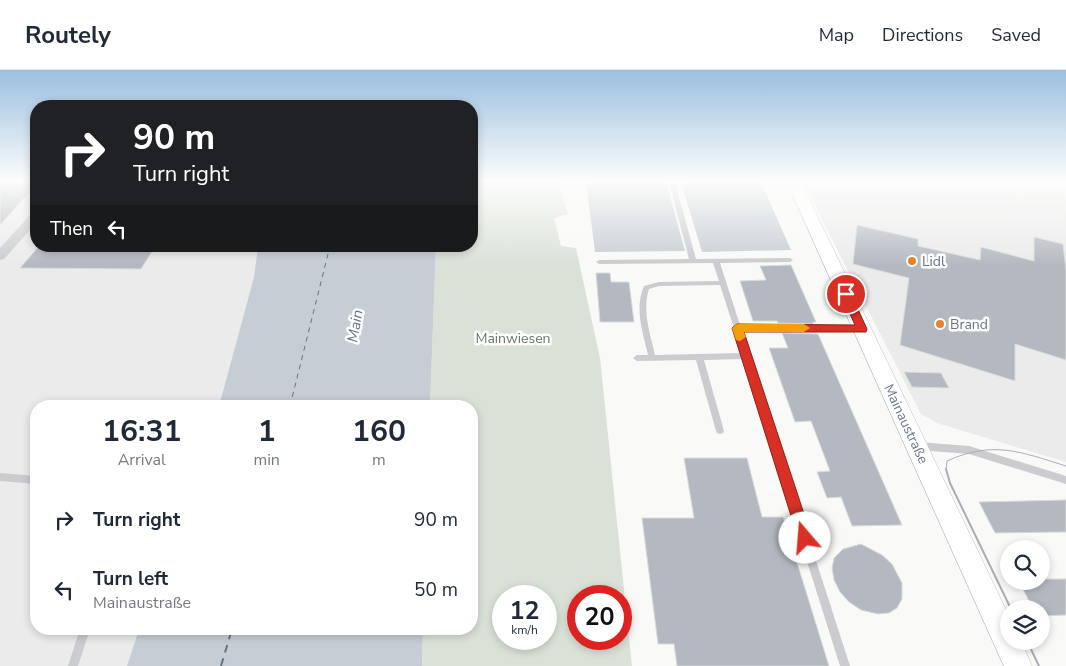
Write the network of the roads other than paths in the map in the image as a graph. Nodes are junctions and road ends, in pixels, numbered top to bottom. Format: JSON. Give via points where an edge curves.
{"nodes":[{"id":1,"x":679,"y":210,"type":"edge"},
{"id":2,"x":807,"y":210,"type":"edge"},
{"id":3,"x":30,"y":223,"type":"edge"},
{"id":4,"x":0,"y":256,"type":"edge"},
{"id":5,"x":790,"y":260,"type":"dead end"},
{"id":6,"x":693,"y":261,"type":"junction"},
{"id":7,"x":716,"y":261,"type":"junction"},
{"id":8,"x":599,"y":262,"type":"dead end"},
{"id":9,"x":723,"y":283,"type":"junction"},
{"id":10,"x":737,"y":328,"type":"junction"},
{"id":11,"x":862,"y":329,"type":"junction"},
{"id":12,"x":699,"y":356,"type":"junction"},
{"id":13,"x":746,"y":356,"type":"junction"},
{"id":14,"x":652,"y":357,"type":"junction"},
{"id":15,"x":637,"y":358,"type":"dead end"},
{"id":16,"x":720,"y":431,"type":"dead end"},
{"id":17,"x":916,"y":446,"type":"junction"},
{"id":18,"x":0,"y":478,"type":"edge"},
{"id":19,"x":30,"y":480,"type":"edge"},
{"id":20,"x":1066,"y":480,"type":"edge"},
{"id":21,"x":83,"y":635,"type":"edge"},
{"id":22,"x":73,"y":666,"type":"edge"},
{"id":23,"x":845,"y":666,"type":"edge"},
{"id":24,"x":1018,"y":666,"type":"edge"}],
"edges":[{"from":1,"to":6,"type":"lane"},
{"from":2,"to":11,"type":"main road","name":"Mainaustraße"},
{"from":3,"to":4,"type":"street"},
{"from":5,"to":7,"type":"lane"},
{"from":6,"to":7,"type":"lane"},
{"from":6,"to":8,"type":"lane"},
{"from":7,"to":9,"type":"lane"},
{"from":9,"to":10,"type":"lane"},
{"from":9,"to":14,"type":"lane","via":[[660,284],[646,288],[643,309]]},
{"from":10,"to":11,"type":"lane"},
{"from":10,"to":13,"type":"lane"},
{"from":11,"to":17,"type":"main road","name":"Mainaustraße"},
{"from":12,"to":13,"type":"lane"},
{"from":12,"to":14,"type":"lane"},
{"from":12,"to":16,"type":"lane"},
{"from":13,"to":23,"type":"lane"},
{"from":14,"to":15,"type":"lane"},
{"from":17,"to":20,"type":"lane","via":[[969,450]]},
{"from":17,"to":24,"type":"main road","name":"Mainaustraße"},
{"from":18,"to":19,"type":"lane"},
{"from":21,"to":22,"type":"lane"}]}
